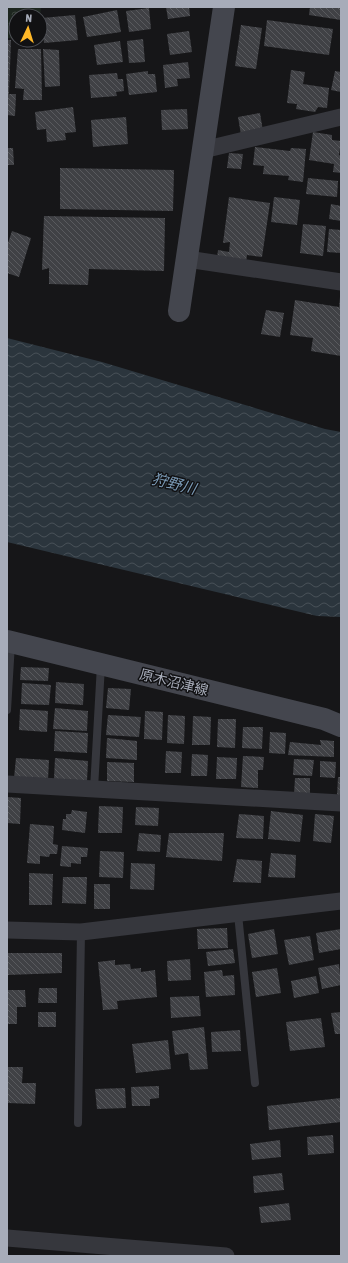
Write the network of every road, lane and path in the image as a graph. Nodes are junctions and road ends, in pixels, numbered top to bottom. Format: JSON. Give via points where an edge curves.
{"nodes":[{"id":1,"x":224,"y":7,"type":"edge"},
{"id":2,"x":341,"y":117,"type":"edge"},
{"id":3,"x":203,"y":150,"type":"junction"},
{"id":4,"x":187,"y":259,"type":"junction"},
{"id":5,"x":341,"y":282,"type":"edge"},
{"id":6,"x":179,"y":311,"type":"dead end"},
{"id":7,"x":9,"y":642,"type":"edge"},
{"id":8,"x":101,"y":664,"type":"junction"},
{"id":9,"x":7,"y":710,"type":"edge"},
{"id":10,"x":341,"y":726,"type":"edge"},
{"id":11,"x":7,"y":784,"type":"edge"},
{"id":12,"x":94,"y":789,"type":"junction"},
{"id":13,"x":341,"y":803,"type":"edge"},
{"id":14,"x":341,"y":901,"type":"edge"},
{"id":15,"x":238,"y":914,"type":"junction"},
{"id":16,"x":7,"y":930,"type":"edge"},
{"id":17,"x":81,"y":932,"type":"junction"},
{"id":18,"x":255,"y":1083,"type":"dead end"},
{"id":19,"x":78,"y":1123,"type":"dead end"},
{"id":20,"x":7,"y":1238,"type":"edge"},
{"id":21,"x":226,"y":1256,"type":"edge"}],
"edges":[{"from":1,"to":3,"type":"main road"},
{"from":2,"to":3,"type":"street"},
{"from":3,"to":4,"type":"main road"},
{"from":4,"to":5,"type":"street"},
{"from":4,"to":6,"type":"main road"},
{"from":7,"to":8,"type":"main road","name":"原木沼津線"},
{"from":7,"to":9,"type":"lane"},
{"from":8,"to":10,"type":"main road","name":"原木沼津線"},
{"from":8,"to":12,"type":"lane"},
{"from":11,"to":12,"type":"street"},
{"from":12,"to":13,"type":"street"},
{"from":14,"to":15,"type":"street"},
{"from":15,"to":17,"type":"street"},
{"from":15,"to":18,"type":"lane"},
{"from":16,"to":17,"type":"street"},
{"from":17,"to":19,"type":"lane"},
{"from":20,"to":21,"type":"street"}]}
